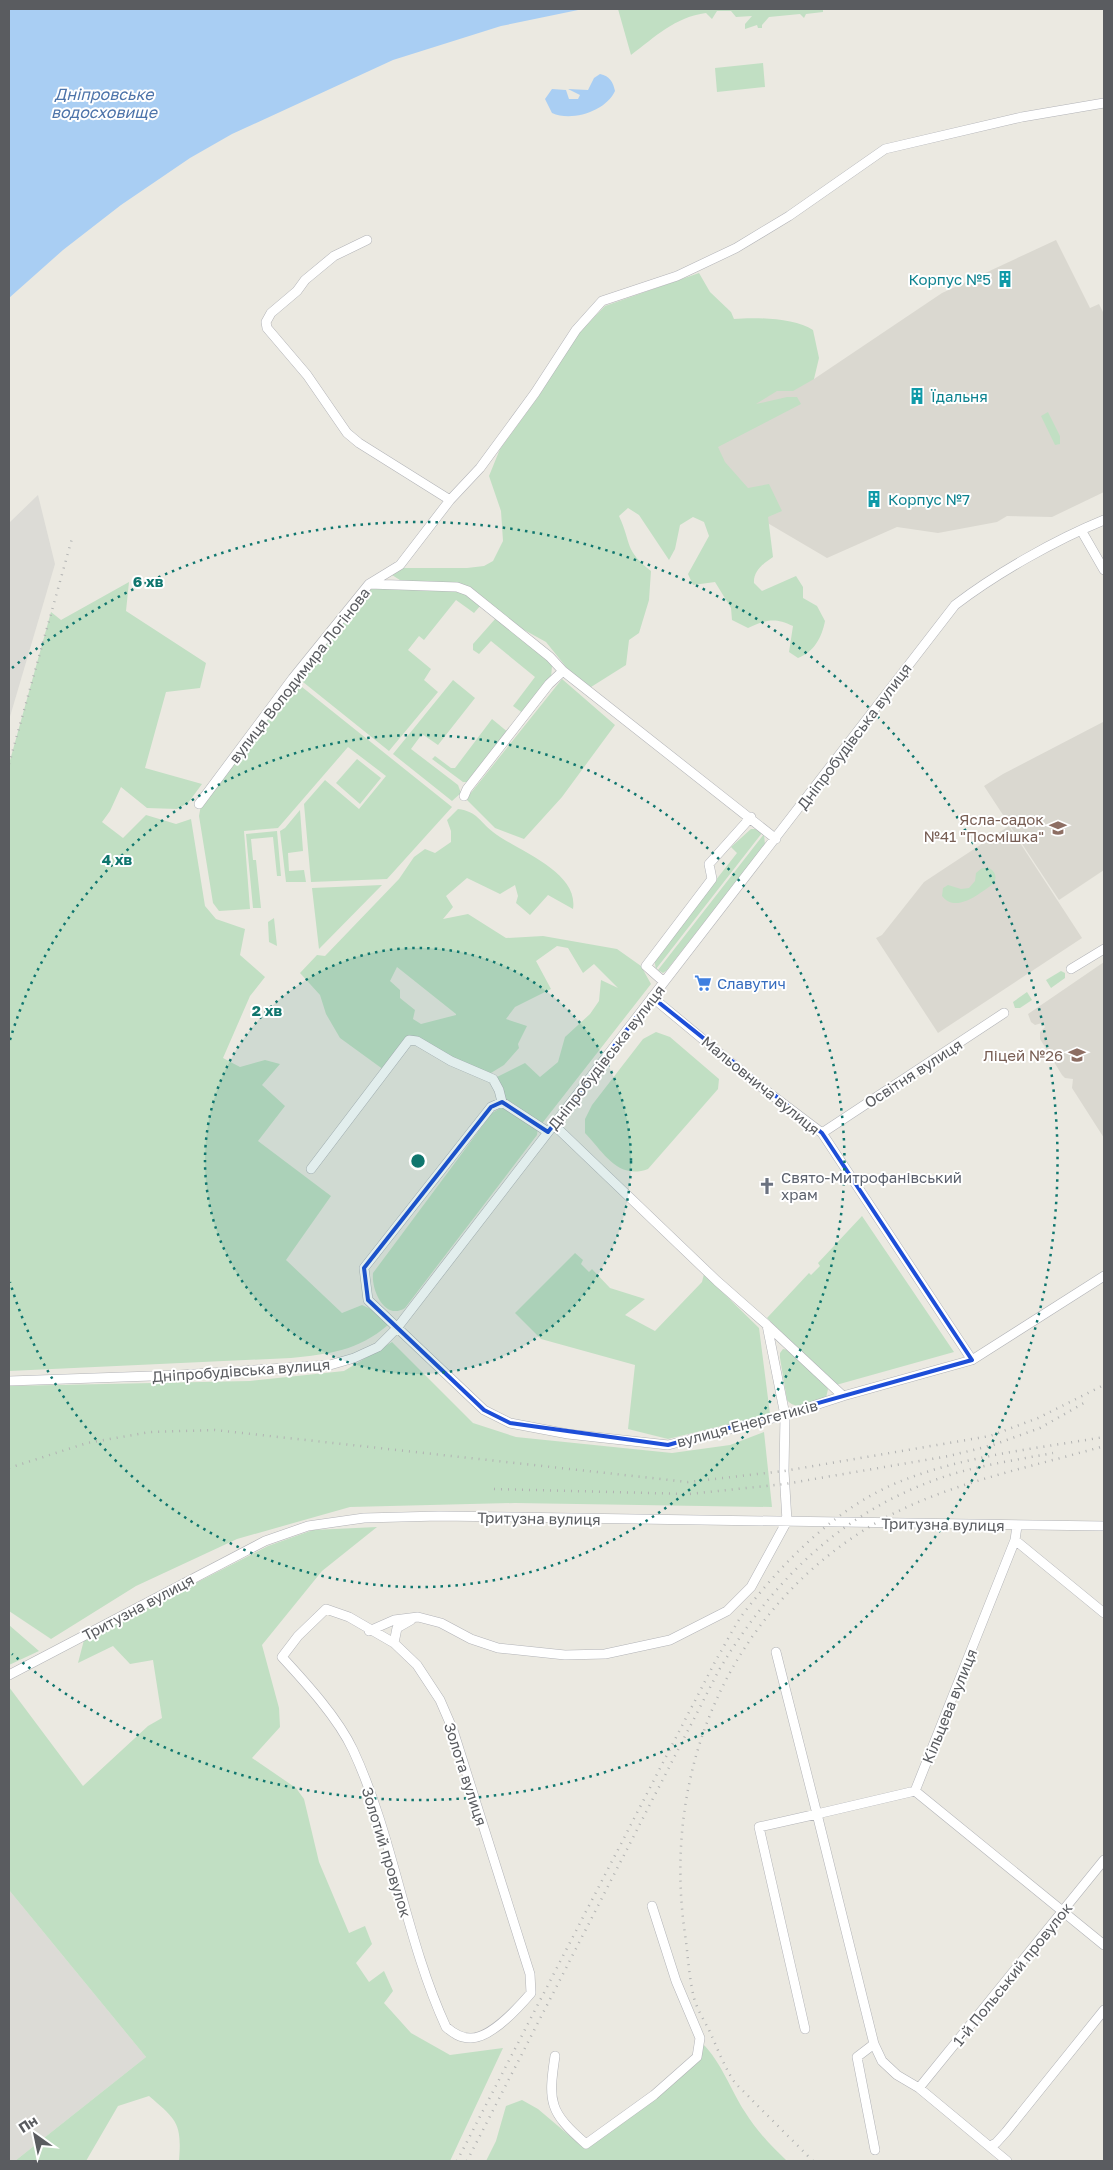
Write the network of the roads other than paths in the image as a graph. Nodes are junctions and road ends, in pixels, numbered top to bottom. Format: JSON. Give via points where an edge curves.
{"nodes":[{"id":1,"x":1104,"y":103,"type":"edge"},
{"id":2,"x":367,"y":240,"type":"dead end"},
{"id":3,"x":450,"y":500,"type":"junction"},
{"id":4,"x":1104,"y":520,"type":"edge"},
{"id":5,"x":1081,"y":530,"type":"junction"},
{"id":6,"x":1104,"y":570,"type":"edge"},
{"id":7,"x":369,"y":584,"type":"junction"},
{"id":8,"x":563,"y":671,"type":"junction"},
{"id":9,"x":464,"y":796,"type":"dead end"},
{"id":10,"x":199,"y":804,"type":"dead end"},
{"id":11,"x":751,"y":817,"type":"junction"},
{"id":12,"x":776,"y":838,"type":"junction"},
{"id":13,"x":1104,"y":949,"type":"edge"},
{"id":14,"x":1071,"y":969,"type":"dead end"},
{"id":15,"x":664,"y":982,"type":"junction"},
{"id":16,"x":652,"y":997,"type":"junction"},
{"id":17,"x":1004,"y":1013,"type":"dead end"},
{"id":18,"x":502,"y":1102,"type":"junction"},
{"id":19,"x":551,"y":1129,"type":"junction"},
{"id":20,"x":822,"y":1133,"type":"junction"},
{"id":21,"x":311,"y":1169,"type":"dead end"},
{"id":22,"x":1104,"y":1276,"type":"edge"},
{"id":23,"x":767,"y":1325,"type":"junction"},
{"id":24,"x":398,"y":1328,"type":"junction"},
{"id":25,"x":972,"y":1360,"type":"junction"},
{"id":26,"x":9,"y":1381,"type":"edge"},
{"id":27,"x":843,"y":1396,"type":"junction"},
{"id":28,"x":785,"y":1415,"type":"junction"},
{"id":29,"x":787,"y":1521,"type":"junction"},
{"id":30,"x":1017,"y":1526,"type":"junction"},
{"id":31,"x":1104,"y":1526,"type":"edge"},
{"id":32,"x":1015,"y":1540,"type":"junction"},
{"id":33,"x":326,"y":1610,"type":"joint"},
{"id":34,"x":1104,"y":1613,"type":"edge"},
{"id":35,"x":418,"y":1617,"type":"junction"},
{"id":36,"x":370,"y":1631,"type":"junction"},
{"id":37,"x":394,"y":1643,"type":"junction"},
{"id":38,"x":776,"y":1652,"type":"dead end"},
{"id":39,"x":9,"y":1675,"type":"edge"},
{"id":40,"x":915,"y":1791,"type":"junction"},
{"id":41,"x":817,"y":1814,"type":"junction"},
{"id":42,"x":1104,"y":1860,"type":"edge"},
{"id":43,"x":652,"y":1906,"type":"dead end"},
{"id":44,"x":1063,"y":1911,"type":"junction"},
{"id":45,"x":1104,"y":1945,"type":"edge"},
{"id":46,"x":531,"y":1992,"type":"joint"},
{"id":47,"x":1104,"y":2010,"type":"edge"},
{"id":48,"x":804,"y":2029,"type":"dead end"},
{"id":49,"x":874,"y":2044,"type":"junction"},
{"id":50,"x":555,"y":2056,"type":"dead end"},
{"id":51,"x":919,"y":2088,"type":"junction"},
{"id":52,"x":990,"y":2146,"type":"junction"},
{"id":53,"x":875,"y":2150,"type":"dead end"},
{"id":54,"x":1007,"y":2161,"type":"edge"}],
"edges":[{"from":1,"to":3,"type":"street","name":"вулиця Володимира Логінова","via":[[1022,117],[885,149],[789,216],[736,248],[678,276],[602,301],[576,330],[480,468]]},
{"from":2,"to":3,"type":"street","via":[[334,256],[305,280],[271,313],[266,322],[267,328],[307,375],[347,433]]},
{"from":3,"to":7,"type":"street","name":"вулиця Володимира Логінова","via":[[400,565]]},
{"from":4,"to":5,"type":"street","name":"Дніпробудівська вулиця"},
{"from":5,"to":6,"type":"street"},
{"from":5,"to":12,"type":"street","name":"Дніпробудівська вулиця","via":[[978,588],[955,605]]},
{"from":7,"to":8,"type":"street","via":[[457,587],[468,591]]},
{"from":7,"to":10,"type":"street","name":"вулиця Володимира Логінова","via":[[293,678]]},
{"from":8,"to":9,"type":"street","via":[[549,684]]},
{"from":8,"to":11,"type":"street"},
{"from":11,"to":12,"type":"street"},
{"from":11,"to":15,"type":"street","via":[[709,864],[712,880],[646,966]]},
{"from":12,"to":15,"type":"street","name":"Дніпробудівська вулиця"},
{"from":13,"to":14,"type":"street"},
{"from":15,"to":16,"type":"street","name":"Дніпробудівська вулиця"},
{"from":16,"to":19,"type":"street","name":"Дніпробудівська вулиця"},
{"from":16,"to":20,"type":"street","name":"Мальовнича вулиця"},
{"from":17,"to":20,"type":"street","name":"Освітня вулиця"},
{"from":18,"to":19,"type":"street"},
{"from":18,"to":21,"type":"street","via":[[493,1079],[408,1040]]},
{"from":18,"to":24,"type":"street","name":"вулиця Енергетиків","via":[[491,1107],[364,1268],[368,1300]]},
{"from":19,"to":23,"type":"street"},
{"from":19,"to":24,"type":"street","name":"Дніпробудівська вулиця"},
{"from":20,"to":25,"type":"street","name":"Мальовнича вулиця"},
{"from":22,"to":25,"type":"street","name":"вулиця Енергетиків"},
{"from":23,"to":27,"type":"street"},
{"from":23,"to":28,"type":"street"},
{"from":24,"to":26,"type":"street","name":"Дніпробудівська вулиця","via":[[378,1347],[330,1365],[180,1375]]},
{"from":24,"to":28,"type":"street","name":"вулиця Енергетиків","via":[[484,1410],[510,1423],[568,1434],[668,1445]]},
{"from":25,"to":27,"type":"street","name":"вулиця Енергетиків"},
{"from":27,"to":28,"type":"street","name":"вулиця Енергетиків"},
{"from":28,"to":29,"type":"street"},
{"from":29,"to":30,"type":"street","name":"Тритузна вулиця"},
{"from":29,"to":35,"type":"street","via":[[751,1587],[727,1611],[670,1640],[605,1654],[565,1655],[498,1648]]},
{"from":29,"to":39,"type":"street","name":"Тритузна вулиця","via":[[439,1516],[364,1518],[308,1526],[265,1541]]},
{"from":30,"to":31,"type":"street","name":"Тритузна вулиця"},
{"from":30,"to":32,"type":"street","name":"Кільцева вулиця"},
{"from":32,"to":34,"type":"street"},
{"from":32,"to":40,"type":"street","name":"Кільцева вулиця"},
{"from":33,"to":36,"type":"street","name":"Золота вулиця","via":[[349,1617]]},
{"from":33,"to":46,"type":"street","name":"Золотий провулок","via":[[298,1636],[282,1657],[332,1715],[352,1748],[446,2027],[457,2036],[471,2039],[484,2035],[518,2009]]},
{"from":35,"to":36,"type":"street","via":[[394,1620]]},
{"from":35,"to":37,"type":"street","via":[[397,1628]]},
{"from":36,"to":37,"type":"street","name":"Золота вулиця"},
{"from":37,"to":46,"type":"street","name":"Золота вулиця","via":[[429,1681],[453,1730],[530,1974]]},
{"from":38,"to":41,"type":"street"},
{"from":40,"to":41,"type":"street"},
{"from":40,"to":44,"type":"street"},
{"from":41,"to":48,"type":"street","via":[[759,1827]]},
{"from":41,"to":49,"type":"street"},
{"from":42,"to":44,"type":"street","name":"1-й Польський провулок"},
{"from":43,"to":50,"type":"street","via":[[676,1981],[700,2038],[697,2057],[654,2095],[586,2144],[566,2126],[553,2105],[550,2089]]},
{"from":44,"to":45,"type":"street"},
{"from":44,"to":51,"type":"street","name":"1-й Польський провулок"},
{"from":47,"to":52,"type":"street","via":[[1006,2132]]},
{"from":49,"to":51,"type":"street","via":[[882,2062]]},
{"from":49,"to":53,"type":"street","via":[[857,2057]]},
{"from":51,"to":52,"type":"street"},
{"from":52,"to":54,"type":"street"}]}
